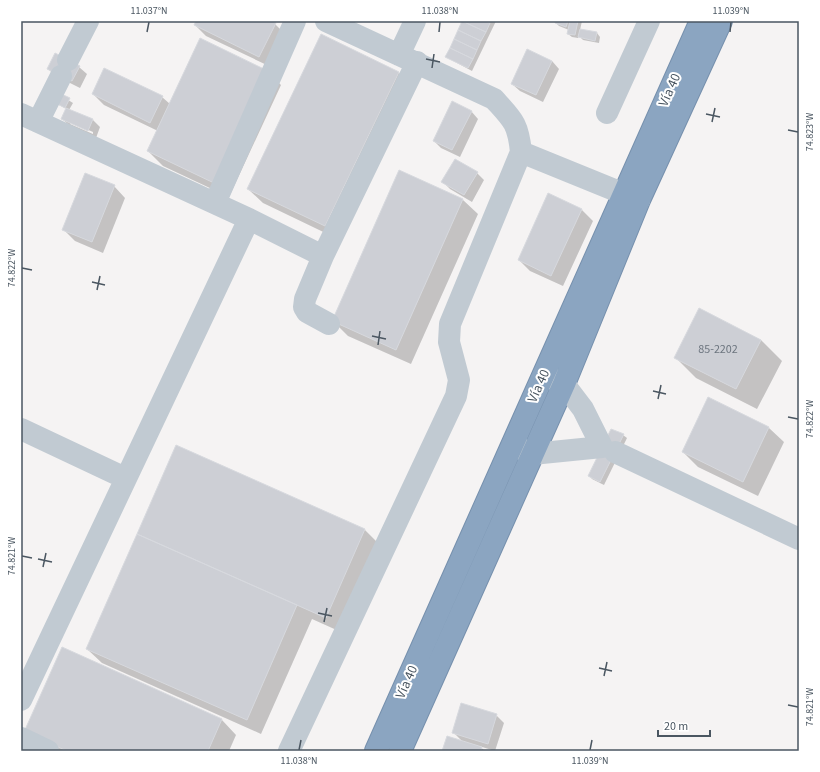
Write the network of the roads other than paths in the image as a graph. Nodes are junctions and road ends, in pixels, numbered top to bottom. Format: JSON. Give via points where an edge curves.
{"nodes":[{"id":1,"x":88,"y":21,"type":"edge"},
{"id":2,"x":295,"y":21,"type":"edge"},
{"id":3,"x":326,"y":21,"type":"edge"},
{"id":4,"x":415,"y":21,"type":"edge"},
{"id":5,"x":649,"y":21,"type":"edge"},
{"id":6,"x":700,"y":21,"type":"edge"},
{"id":7,"x":721,"y":21,"type":"edge"},
{"id":8,"x":408,"y":58,"type":"junction"},
{"id":9,"x":607,"y":113,"type":"dead end"},
{"id":10,"x":29,"y":118,"type":"edge"},
{"id":11,"x":521,"y":152,"type":"junction"},
{"id":12,"x":631,"y":197,"type":"junction"},
{"id":13,"x":214,"y":204,"type":"junction"},
{"id":14,"x":249,"y":219,"type":"junction"},
{"id":15,"x":323,"y":256,"type":"junction"},
{"id":16,"x":329,"y":324,"type":"dead end"},
{"id":17,"x":544,"y":375,"type":"junction"},
{"id":18,"x":564,"y":384,"type":"junction"},
{"id":19,"x":21,"y":429,"type":"edge"},
{"id":20,"x":523,"y":450,"type":"junction"},
{"id":21,"x":615,"y":452,"type":"dead end"},
{"id":22,"x":125,"y":478,"type":"junction"},
{"id":23,"x":799,"y":539,"type":"edge"},
{"id":24,"x":21,"y":700,"type":"edge"},
{"id":25,"x":21,"y":738,"type":"edge"},
{"id":26,"x":48,"y":751,"type":"edge"},
{"id":27,"x":289,"y":751,"type":"edge"},
{"id":28,"x":376,"y":751,"type":"edge"},
{"id":29,"x":400,"y":751,"type":"edge"}],
"edges":[{"from":1,"to":10,"type":"street","via":[[65,68]]},
{"from":2,"to":13,"type":"street"},
{"from":3,"to":8,"type":"street"},
{"from":4,"to":8,"type":"street"},
{"from":5,"to":9,"type":"street"},
{"from":6,"to":12,"type":"highway","name":"Vía 40"},
{"from":7,"to":12,"type":"highway","name":"Vía 40"},
{"from":8,"to":11,"type":"street","via":[[494,99],[519,132]]},
{"from":8,"to":15,"type":"street"},
{"from":10,"to":13,"type":"street"},
{"from":11,"to":12,"type":"street"},
{"from":11,"to":27,"type":"street","via":[[450,324],[449,342],[459,380],[456,396]]},
{"from":12,"to":17,"type":"highway","name":"Vía 40"},
{"from":12,"to":18,"type":"highway","name":"Vía 40"},
{"from":13,"to":14,"type":"street"},
{"from":14,"to":15,"type":"street"},
{"from":14,"to":22,"type":"street"},
{"from":15,"to":16,"type":"street","via":[[304,307],[307,312]]},
{"from":17,"to":18,"type":"street"},
{"from":17,"to":20,"type":"highway","name":"Vía 40"},
{"from":18,"to":20,"type":"highway","name":"Vía 40"},
{"from":18,"to":20,"type":"street","via":[[583,409],[602,447]]},
{"from":19,"to":22,"type":"street"},
{"from":20,"to":28,"type":"highway","name":"Vía 40"},
{"from":20,"to":29,"type":"highway","name":"Vía 40"},
{"from":21,"to":23,"type":"street"},
{"from":22,"to":24,"type":"street"},
{"from":25,"to":26,"type":"street"}]}
